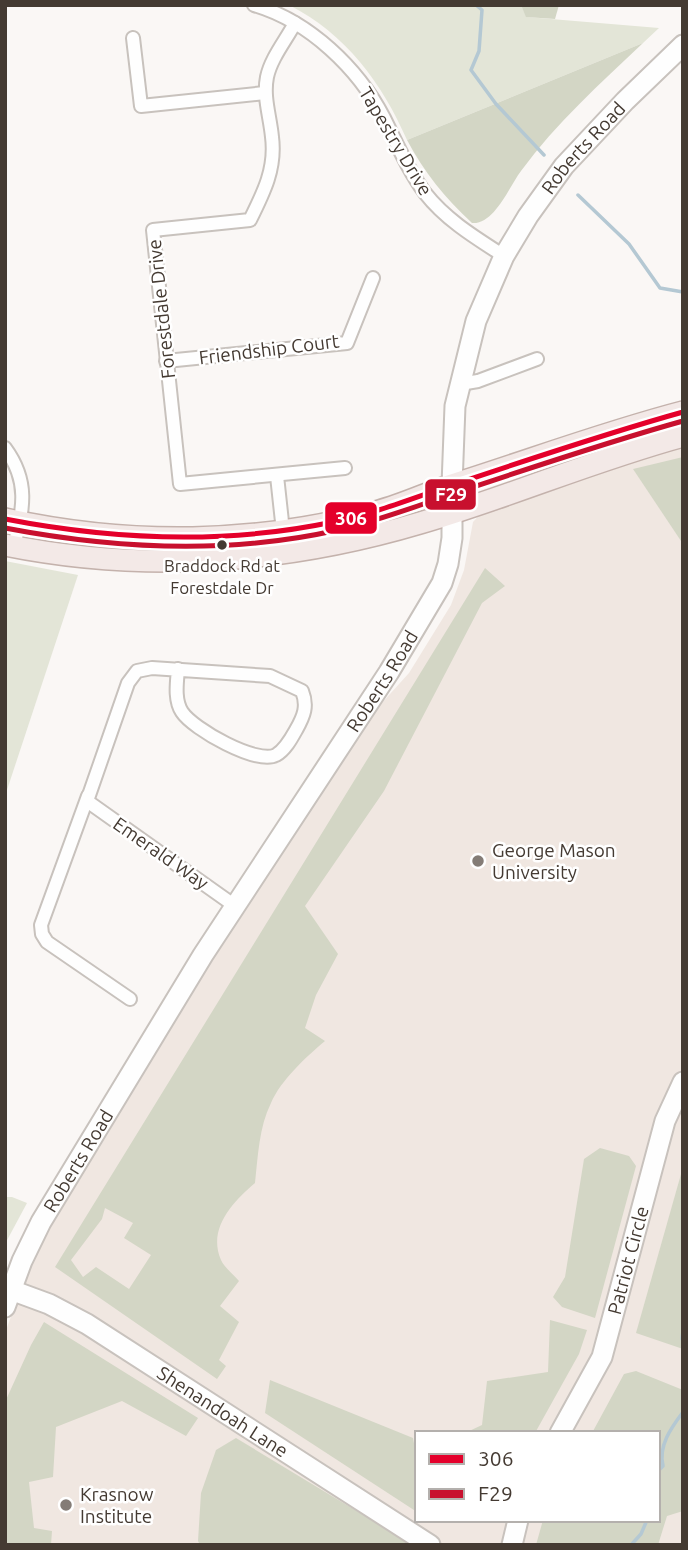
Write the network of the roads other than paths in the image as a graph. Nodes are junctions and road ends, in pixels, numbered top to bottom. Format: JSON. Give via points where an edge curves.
{"nodes":[{"id":1,"x":254,"y":5,"type":"edge"},
{"id":2,"x":295,"y":23,"type":"junction"},
{"id":3,"x":133,"y":38,"type":"dead end"},
{"id":4,"x":683,"y":46,"type":"edge"},
{"id":5,"x":265,"y":93,"type":"junction"},
{"id":6,"x":504,"y":256,"type":"junction"},
{"id":7,"x":373,"y":278,"type":"dead end"},
{"id":8,"x":537,"y":359,"type":"dead end"},
{"id":9,"x":166,"y":361,"type":"junction"},
{"id":10,"x":460,"y":384,"type":"junction"},
{"id":11,"x":683,"y":412,"type":"edge"},
{"id":12,"x":683,"y":436,"type":"edge"},
{"id":13,"x":5,"y":448,"type":"edge"},
{"id":14,"x":345,"y":468,"type":"dead end"},
{"id":15,"x":276,"y":475,"type":"junction"},
{"id":16,"x":452,"y":485,"type":"junction"},
{"id":17,"x":451,"y":513,"type":"junction"},
{"id":18,"x":12,"y":521,"type":"edge"},
{"id":19,"x":283,"y":531,"type":"junction"},
{"id":20,"x":10,"y":545,"type":"edge"},
{"id":21,"x":178,"y":669,"type":"junction"},
{"id":22,"x":87,"y":799,"type":"junction"},
{"id":23,"x":235,"y":906,"type":"junction"},
{"id":24,"x":130,"y":999,"type":"dead end"},
{"id":25,"x":683,"y":1082,"type":"edge"},
{"id":26,"x":8,"y":1299,"type":"edge"},
{"id":27,"x":561,"y":1431,"type":"edge"},
{"id":28,"x":518,"y":1522,"type":"edge"},
{"id":29,"x":429,"y":1545,"type":"edge"},
{"id":30,"x":512,"y":1545,"type":"edge"}],
"edges":[{"from":1,"to":2,"type":"street","name":"Tapestry Drive"},
{"from":2,"to":5,"type":"street","name":"Forestdale Drive","via":[[268,74]]},
{"from":2,"to":6,"type":"street","name":"Tapestry Drive","via":[[357,78],[428,196],[461,228]]},
{"from":3,"to":5,"type":"street","via":[[141,106]]},
{"from":4,"to":6,"type":"main road","name":"Roberts Road","via":[[564,166]]},
{"from":5,"to":9,"type":"street","name":"Forestdale Drive","via":[[273,158],[270,180],[250,220],[153,230]]},
{"from":6,"to":10,"type":"main road","name":"Roberts Road","via":[[476,321]]},
{"from":7,"to":9,"type":"street","name":"Friendship Court","via":[[347,343]]},
{"from":8,"to":10,"type":"street"},
{"from":9,"to":15,"type":"street","name":"Forestdale Drive","via":[[180,484]]},
{"from":10,"to":16,"type":"main road","name":"Roberts Road"},
{"from":11,"to":16,"type":"main road"},
{"from":12,"to":17,"type":"main road"},
{"from":13,"to":18,"type":"street","via":[[23,485]]},
{"from":14,"to":15,"type":"street"},
{"from":15,"to":19,"type":"street"},
{"from":16,"to":17,"type":"main road","name":"Roberts Road"},
{"from":16,"to":19,"type":"main road","via":[[379,511]]},
{"from":17,"to":20,"type":"main road","via":[[356,540],[256,557],[102,560]]},
{"from":17,"to":23,"type":"main road","name":"Roberts Road","via":[[448,564],[431,604]]},
{"from":18,"to":19,"type":"main road","via":[[138,538]]},
{"from":18,"to":20,"type":"street"},
{"from":21,"to":21,"type":"street","via":[[279,679],[302,691],[307,703],[303,718],[287,745],[275,755],[261,758],[239,750],[181,711]]},
{"from":21,"to":22,"type":"street","via":[[137,671],[128,683]]},
{"from":22,"to":23,"type":"street","name":"Emerald Way"},
{"from":22,"to":24,"type":"street","via":[[42,933],[47,943]]},
{"from":23,"to":26,"type":"main road","name":"Roberts Road","via":[[41,1222]]},
{"from":25,"to":27,"type":"main road","name":"Patriot Circle","via":[[665,1121],[602,1357]]},
{"from":26,"to":29,"type":"main road","name":"Shenandoah Lane","via":[[58,1308],[88,1324]]},
{"from":28,"to":30,"type":"main road"}]}
